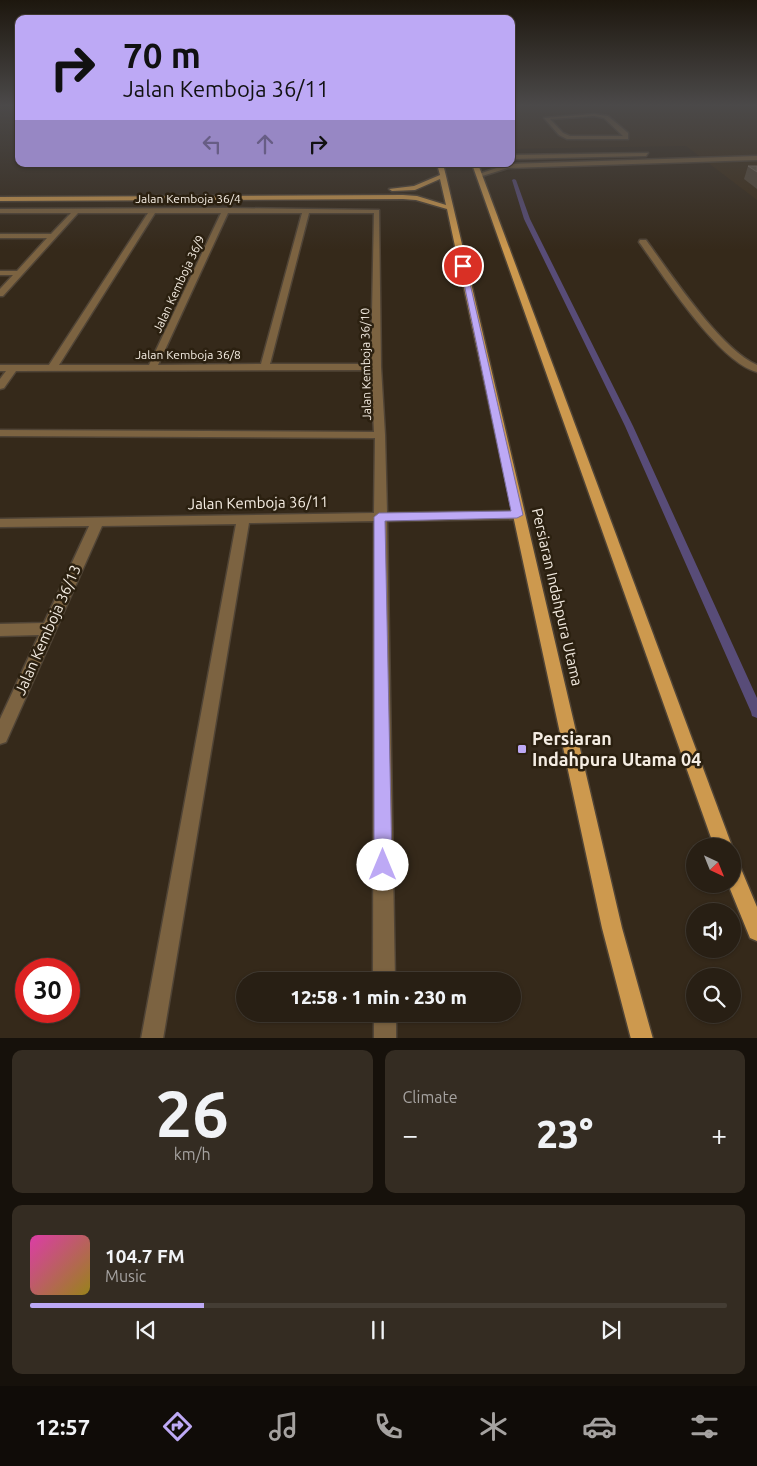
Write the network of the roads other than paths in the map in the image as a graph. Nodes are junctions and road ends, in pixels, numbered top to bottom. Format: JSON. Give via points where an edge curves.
{"nodes":[{"id":1,"x":716,"y":153,"type":"edge"},
{"id":2,"x":609,"y":154,"type":"junction"},
{"id":3,"x":655,"y":154,"type":"dead end"},
{"id":4,"x":664,"y":154,"type":"dead end"},
{"id":5,"x":515,"y":157,"type":"edge"},
{"id":6,"x":757,"y":158,"type":"edge"},
{"id":7,"x":618,"y":163,"type":"junction"},
{"id":8,"x":515,"y":166,"type":"edge"},
{"id":9,"x":498,"y":167,"type":"edge"},
{"id":10,"x":477,"y":169,"type":"edge"},
{"id":11,"x":441,"y":170,"type":"edge"},
{"id":12,"x":0,"y":192,"type":"edge"},
{"id":13,"x":0,"y":199,"type":"edge"},
{"id":14,"x":450,"y":208,"type":"junction"},
{"id":15,"x":153,"y":210,"type":"junction"},
{"id":16,"x":226,"y":210,"type":"junction"},
{"id":17,"x":306,"y":210,"type":"junction"},
{"id":18,"x":0,"y":211,"type":"edge"},
{"id":19,"x":76,"y":211,"type":"junction"},
{"id":20,"x":376,"y":211,"type":"joint"},
{"id":21,"x":0,"y":236,"type":"edge"},
{"id":22,"x":53,"y":236,"type":"junction"},
{"id":23,"x":643,"y":242,"type":"dead end"},
{"id":24,"x":0,"y":273,"type":"edge"},
{"id":25,"x":19,"y":273,"type":"junction"},
{"id":26,"x":0,"y":294,"type":"edge"},
{"id":27,"x":265,"y":367,"type":"junction"},
{"id":28,"x":376,"y":367,"type":"junction"},
{"id":29,"x":0,"y":368,"type":"edge"},
{"id":30,"x":13,"y":368,"type":"junction"},
{"id":31,"x":52,"y":368,"type":"junction"},
{"id":32,"x":152,"y":368,"type":"junction"},
{"id":33,"x":757,"y":369,"type":"edge"},
{"id":34,"x":0,"y":386,"type":"edge"},
{"id":35,"x":0,"y":433,"type":"edge"},
{"id":36,"x":380,"y":435,"type":"junction"},
{"id":37,"x":517,"y":515,"type":"junction"},
{"id":38,"x":379,"y":517,"type":"junction"},
{"id":39,"x":243,"y":519,"type":"junction"},
{"id":40,"x":97,"y":522,"type":"junction"},
{"id":41,"x":0,"y":523,"type":"edge"},
{"id":42,"x":49,"y":629,"type":"junction"},
{"id":43,"x":0,"y":630,"type":"edge"},
{"id":44,"x":0,"y":737,"type":"edge"},
{"id":45,"x":720,"y":838,"type":"edge"},
{"id":46,"x":741,"y":893,"type":"edge"},
{"id":47,"x":757,"y":931,"type":"edge"},
{"id":48,"x":384,"y":972,"type":"edge"},
{"id":49,"x":385,"y":1022,"type":"edge"},
{"id":50,"x":152,"y":1038,"type":"edge"},
{"id":51,"x":385,"y":1038,"type":"edge"},
{"id":52,"x":642,"y":1038,"type":"edge"}],
"edges":[{"from":1,"to":4,"type":"street"},
{"from":2,"to":3,"type":"street"},
{"from":2,"to":5,"type":"street"},
{"from":2,"to":7,"type":"street"},
{"from":6,"to":7,"type":"street"},
{"from":7,"to":8,"type":"street"},
{"from":9,"to":10,"type":"street"},
{"from":10,"to":45,"type":"main road"},
{"from":11,"to":12,"type":"main road","via":[[422,186],[402,189]]},
{"from":11,"to":14,"type":"main road","name":"Persiaran Indahpura Utama"},
{"from":13,"to":14,"type":"main road","via":[[404,197]]},
{"from":14,"to":37,"type":"main road","name":"Persiaran Indahpura Utama"},
{"from":15,"to":16,"type":"street","name":"Jalan Kemboja 36/4"},
{"from":15,"to":19,"type":"street","name":"Jalan Kemboja 36/4"},
{"from":15,"to":31,"type":"street"},
{"from":16,"to":17,"type":"street","name":"Jalan Kemboja 36/4"},
{"from":16,"to":32,"type":"street","name":"Jalan Kemboja 36/9"},
{"from":17,"to":20,"type":"street","name":"Jalan Kemboja 36/4"},
{"from":17,"to":27,"type":"street"},
{"from":18,"to":19,"type":"street","name":"Jalan Kemboja 36/4"},
{"from":19,"to":22,"type":"street"},
{"from":20,"to":28,"type":"street","name":"Jalan Kemboja 36/10"},
{"from":21,"to":22,"type":"street"},
{"from":22,"to":25,"type":"street"},
{"from":23,"to":33,"type":"street","via":[[728,350],[749,368]]},
{"from":24,"to":25,"type":"street"},
{"from":25,"to":26,"type":"street"},
{"from":27,"to":28,"type":"street","name":"Jalan Kemboja 36/8"},
{"from":27,"to":32,"type":"street","name":"Jalan Kemboja 36/8"},
{"from":28,"to":36,"type":"street","name":"Jalan Kemboja 36/10"},
{"from":29,"to":30,"type":"street","name":"Jalan Kemboja 36/8"},
{"from":30,"to":31,"type":"street","name":"Jalan Kemboja 36/8"},
{"from":30,"to":34,"type":"street"},
{"from":31,"to":32,"type":"street","name":"Jalan Kemboja 36/8"},
{"from":35,"to":36,"type":"street"},
{"from":36,"to":38,"type":"street","name":"Jalan Kemboja 36/10"},
{"from":37,"to":38,"type":"street","name":"Jalan Kemboja 36/11"},
{"from":37,"to":52,"type":"main road","name":"Persiaran Indahpura Utama","via":[[612,928]]},
{"from":38,"to":39,"type":"street","name":"Jalan Kemboja 36/11"},
{"from":38,"to":48,"type":"street","name":"Jalan Kemboja 36/10"},
{"from":39,"to":40,"type":"street","name":"Jalan Kemboja 36/11"},
{"from":39,"to":50,"type":"street"},
{"from":40,"to":41,"type":"street","name":"Jalan Kemboja 36/11"},
{"from":40,"to":42,"type":"street","name":"Jalan Kemboja 36/13"},
{"from":42,"to":43,"type":"street"},
{"from":42,"to":44,"type":"street","name":"Jalan Kemboja 36/13"},
{"from":46,"to":47,"type":"main road"},
{"from":49,"to":51,"type":"street"}]}
